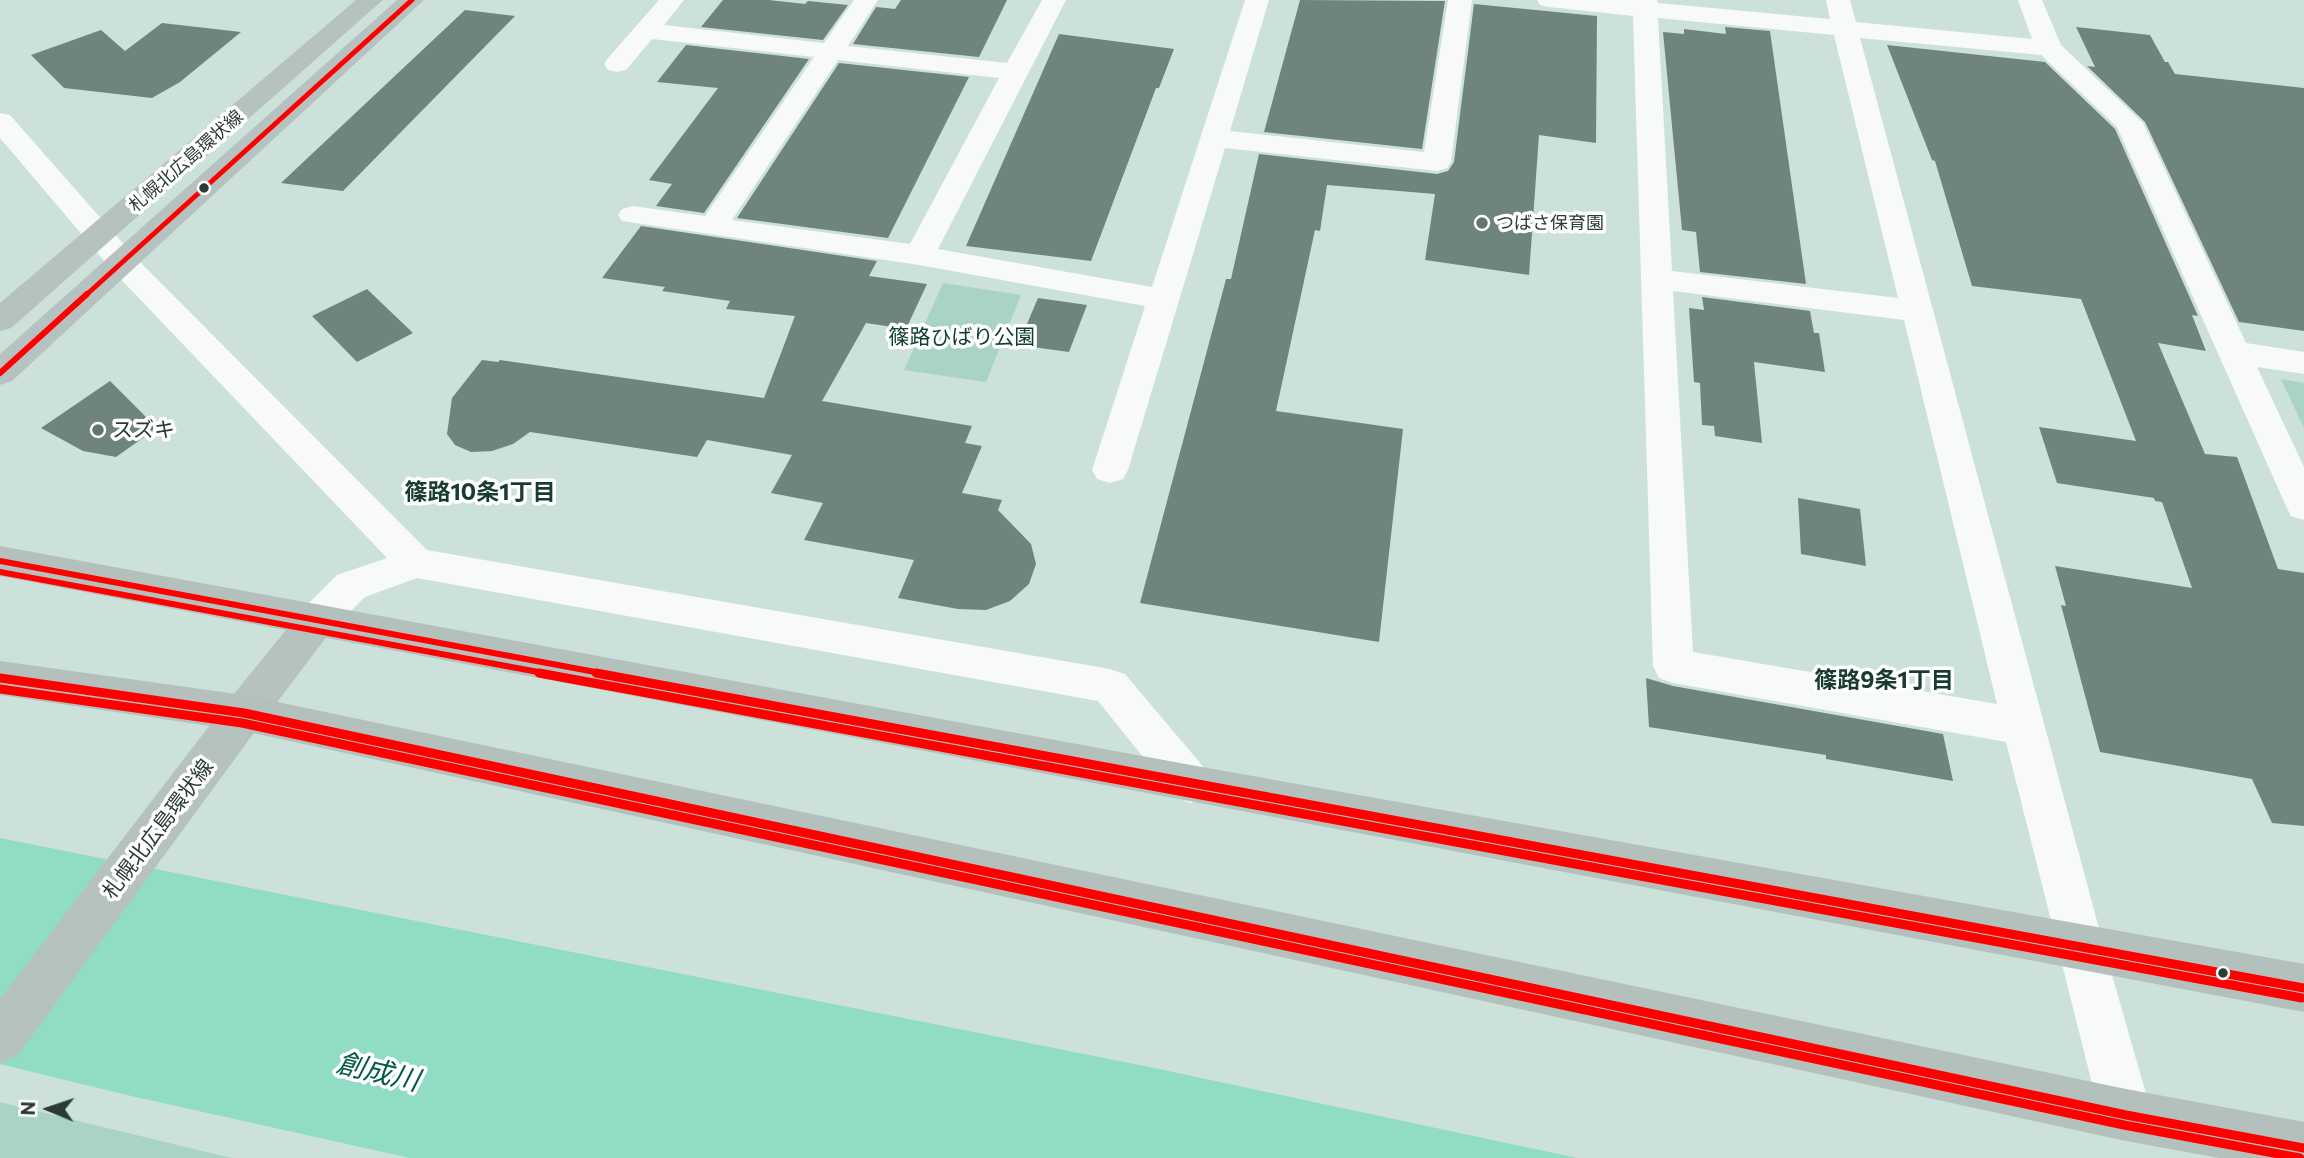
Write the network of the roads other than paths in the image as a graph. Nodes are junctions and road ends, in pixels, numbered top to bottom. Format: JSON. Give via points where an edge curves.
{"nodes":[{"id":1,"x":371,"y":0,"type":"edge"},
{"id":2,"x":412,"y":0,"type":"edge"},
{"id":3,"x":672,"y":0,"type":"edge"},
{"id":4,"x":866,"y":0,"type":"edge"},
{"id":5,"x":1054,"y":0,"type":"edge"},
{"id":6,"x":1257,"y":0,"type":"edge"},
{"id":7,"x":1460,"y":0,"type":"edge"},
{"id":8,"x":1549,"y":0,"type":"edge"},
{"id":9,"x":2030,"y":0,"type":"edge"},
{"id":10,"x":1645,"y":5,"type":"edge"},
{"id":11,"x":1841,"y":14,"type":"edge"},
{"id":12,"x":646,"y":31,"type":"junction"},
{"id":13,"x":2049,"y":48,"type":"junction"},
{"id":14,"x":832,"y":52,"type":"junction"},
{"id":15,"x":617,"y":64,"type":"dead end"},
{"id":16,"x":1017,"y":72,"type":"junction"},
{"id":17,"x":5,"y":136,"type":"edge"},
{"id":18,"x":1213,"y":138,"type":"junction"},
{"id":19,"x":633,"y":215,"type":"dead end"},
{"id":20,"x":712,"y":227,"type":"junction"},
{"id":21,"x":99,"y":236,"type":"junction"},
{"id":22,"x":919,"y":255,"type":"junction"},
{"id":23,"x":123,"y":263,"type":"junction"},
{"id":24,"x":1658,"y":279,"type":"junction"},
{"id":25,"x":1163,"y":299,"type":"junction"},
{"id":26,"x":1916,"y":311,"type":"junction"},
{"id":27,"x":0,"y":320,"type":"edge"},
{"id":28,"x":2234,"y":352,"type":"junction"},
{"id":29,"x":2304,"y":363,"type":"edge"},
{"id":30,"x":0,"y":373,"type":"edge"},
{"id":31,"x":1110,"y":470,"type":"dead end"},
{"id":32,"x":2304,"y":506,"type":"edge"},
{"id":33,"x":0,"y":561,"type":"edge"},
{"id":34,"x":416,"y":563,"type":"junction"},
{"id":35,"x":317,"y":620,"type":"junction"},
{"id":36,"x":0,"y":678,"type":"edge"},
{"id":37,"x":244,"y":713,"type":"junction"},
{"id":38,"x":2024,"y":727,"type":"junction"},
{"id":39,"x":1191,"y":784,"type":"junction"},
{"id":40,"x":2080,"y":947,"type":"junction"},
{"id":41,"x":2304,"y":988,"type":"edge"},
{"id":42,"x":0,"y":1039,"type":"edge"},
{"id":43,"x":2126,"y":1115,"type":"junction"},
{"id":44,"x":2304,"y":1148,"type":"edge"}],
"edges":[{"from":1,"to":21,"type":"main road","name":"札幌北広島環状線"},
{"from":2,"to":23,"type":"main road","name":"札幌北広島環状線"},
{"from":3,"to":12,"type":"street"},
{"from":4,"to":14,"type":"street"},
{"from":5,"to":16,"type":"street"},
{"from":6,"to":18,"type":"street"},
{"from":7,"to":18,"type":"street","via":[[1437,162]]},
{"from":8,"to":10,"type":"street"},
{"from":9,"to":13,"type":"street"},
{"from":10,"to":11,"type":"street"},
{"from":10,"to":24,"type":"street"},
{"from":11,"to":13,"type":"street"},
{"from":11,"to":26,"type":"street"},
{"from":12,"to":14,"type":"street"},
{"from":12,"to":15,"type":"street"},
{"from":13,"to":28,"type":"street","via":[[2129,123]]},
{"from":14,"to":16,"type":"street"},
{"from":14,"to":20,"type":"street"},
{"from":16,"to":22,"type":"street"},
{"from":17,"to":21,"type":"street"},
{"from":18,"to":25,"type":"street"},
{"from":19,"to":20,"type":"street"},
{"from":20,"to":22,"type":"street"},
{"from":21,"to":23,"type":"street"},
{"from":21,"to":27,"type":"main road","name":"札幌北広島環状線"},
{"from":22,"to":25,"type":"street"},
{"from":23,"to":30,"type":"main road","name":"札幌北広島環状線"},
{"from":23,"to":34,"type":"street"},
{"from":24,"to":26,"type":"street"},
{"from":24,"to":38,"type":"street","via":[[1673,666]]},
{"from":25,"to":31,"type":"street"},
{"from":26,"to":38,"type":"street"},
{"from":28,"to":29,"type":"street"},
{"from":28,"to":32,"type":"street"},
{"from":33,"to":35,"type":"highway"},
{"from":34,"to":35,"type":"street","via":[[351,586]]},
{"from":34,"to":39,"type":"street","via":[[1110,686]]},
{"from":35,"to":37,"type":"main road","name":"札幌北広島環状線"},
{"from":35,"to":39,"type":"highway"},
{"from":36,"to":37,"type":"highway"},
{"from":37,"to":42,"type":"main road","name":"札幌北広島環状線"},
{"from":37,"to":43,"type":"highway"},
{"from":38,"to":40,"type":"street"},
{"from":39,"to":40,"type":"highway"},
{"from":40,"to":41,"type":"highway"},
{"from":40,"to":43,"type":"street"},
{"from":43,"to":44,"type":"highway"}]}
